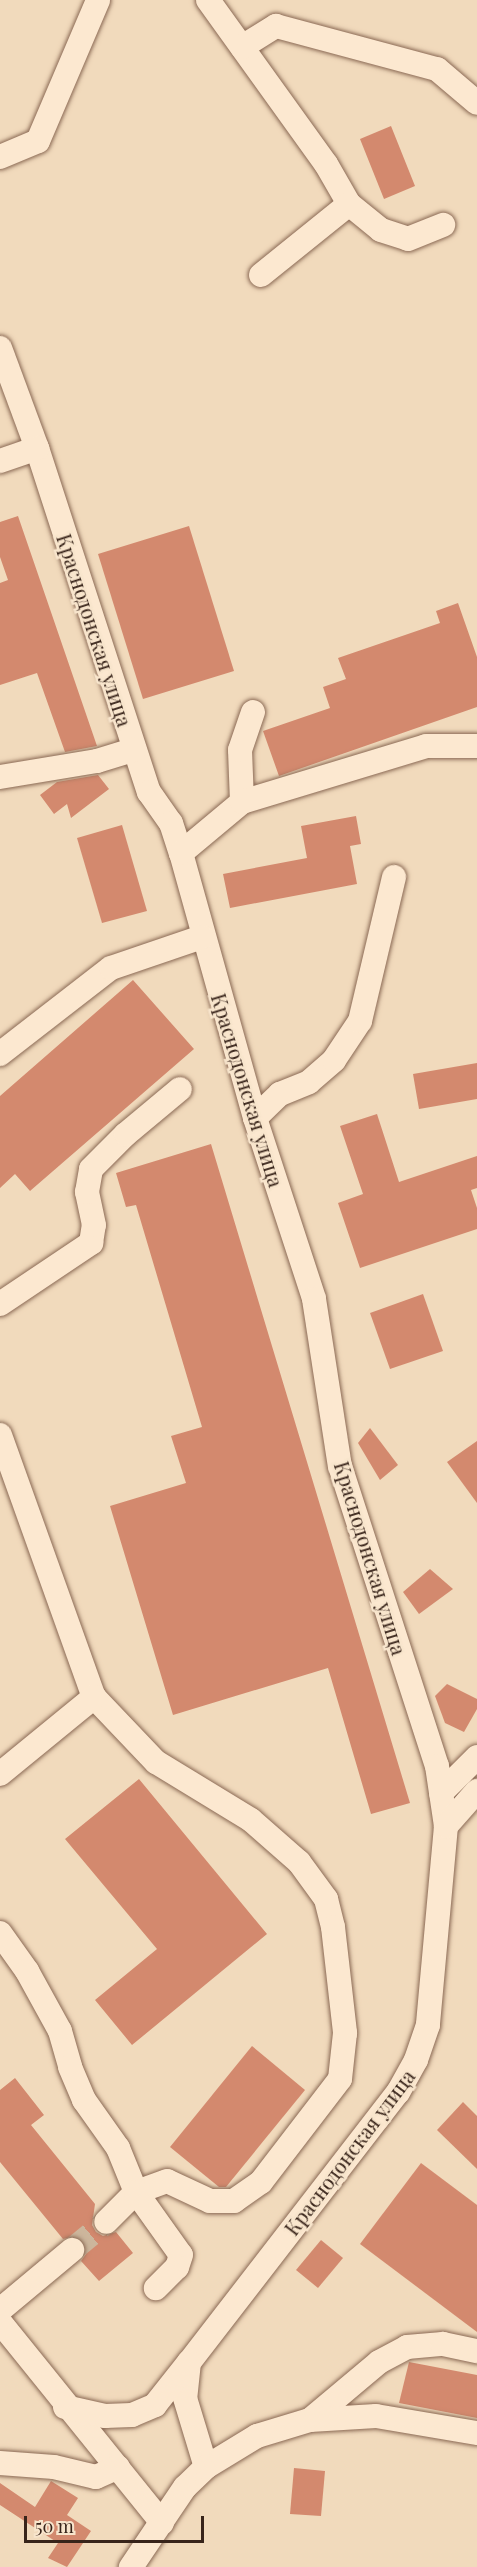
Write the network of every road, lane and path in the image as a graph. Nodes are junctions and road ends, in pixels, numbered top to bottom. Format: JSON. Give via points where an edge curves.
{"nodes":[{"id":1,"x":98,"y":0,"type":"edge"},
{"id":2,"x":208,"y":0,"type":"edge"},
{"id":3,"x":242,"y":47,"type":"junction"},
{"id":4,"x":477,"y":103,"type":"edge"},
{"id":5,"x":0,"y":157,"type":"edge"},
{"id":6,"x":349,"y":204,"type":"junction"},
{"id":7,"x":443,"y":225,"type":"dead end"},
{"id":8,"x":261,"y":275,"type":"dead end"},
{"id":9,"x":0,"y":348,"type":"edge"},
{"id":10,"x":37,"y":448,"type":"junction"},
{"id":11,"x":0,"y":461,"type":"edge"},
{"id":12,"x":253,"y":712,"type":"dead end"},
{"id":13,"x":477,"y":746,"type":"edge"},
{"id":14,"x":134,"y":750,"type":"junction"},
{"id":15,"x":0,"y":777,"type":"edge"},
{"id":16,"x":242,"y":802,"type":"junction"},
{"id":17,"x":181,"y":853,"type":"junction"},
{"id":18,"x":394,"y":877,"type":"dead end"},
{"id":19,"x":202,"y":938,"type":"junction"},
{"id":20,"x":0,"y":1054,"type":"edge"},
{"id":21,"x":180,"y":1089,"type":"dead end"},
{"id":22,"x":255,"y":1118,"type":"junction"},
{"id":23,"x":0,"y":1305,"type":"edge"},
{"id":24,"x":0,"y":1435,"type":"edge"},
{"id":25,"x":94,"y":1696,"type":"junction"},
{"id":26,"x":477,"y":1757,"type":"edge"},
{"id":27,"x":0,"y":1774,"type":"edge"},
{"id":28,"x":477,"y":1791,"type":"edge"},
{"id":29,"x":441,"y":1793,"type":"junction"},
{"id":30,"x":446,"y":1826,"type":"junction"},
{"id":31,"x":0,"y":1933,"type":"edge"},
{"id":32,"x":136,"y":2192,"type":"junction"},
{"id":33,"x":106,"y":2222,"type":"tunnel mouth"},
{"id":34,"x":72,"y":2250,"type":"tunnel mouth"},
{"id":35,"x":156,"y":2288,"type":"dead end"},
{"id":36,"x":0,"y":2310,"type":"edge"},
{"id":37,"x":0,"y":2322,"type":"edge"},
{"id":38,"x":477,"y":2351,"type":"edge"},
{"id":39,"x":189,"y":2362,"type":"junction"},
{"id":40,"x":65,"y":2407,"type":"junction"},
{"id":41,"x":310,"y":2420,"type":"junction"},
{"id":42,"x":477,"y":2433,"type":"edge"},
{"id":43,"x":0,"y":2463,"type":"edge"},
{"id":44,"x":118,"y":2467,"type":"junction"},
{"id":45,"x":206,"y":2467,"type":"junction"},
{"id":46,"x":162,"y":2523,"type":"junction"},
{"id":47,"x":131,"y":2567,"type":"edge"}],
"edges":[{"from":1,"to":5,"type":"street","via":[[38,141]]},
{"from":2,"to":3,"type":"street"},
{"from":3,"to":4,"type":"street","via":[[276,26],[437,69]]},
{"from":3,"to":6,"type":"street","via":[[326,164]]},
{"from":6,"to":7,"type":"street","via":[[381,230],[408,239]]},
{"from":6,"to":8,"type":"street"},
{"from":9,"to":10,"type":"street","name":"Краснодонская улица"},
{"from":10,"to":11,"type":"street"},
{"from":10,"to":14,"type":"street","name":"Краснодонская улица"},
{"from":12,"to":16,"type":"street","via":[[240,750]]},
{"from":13,"to":16,"type":"street","via":[[426,746]]},
{"from":14,"to":15,"type":"street","via":[[97,761]]},
{"from":14,"to":17,"type":"street","name":"Краснодонская улица","via":[[149,792],[171,823]]},
{"from":16,"to":17,"type":"street"},
{"from":17,"to":19,"type":"street","name":"Краснодонская улица"},
{"from":18,"to":22,"type":"street","via":[[360,1021],[334,1060],[309,1082],[280,1094]]},
{"from":19,"to":20,"type":"street","via":[[111,968]]},
{"from":19,"to":22,"type":"street","name":"Краснодонская улица"},
{"from":21,"to":23,"type":"street","via":[[91,1169],[87,1192],[94,1225],[91,1243]]},
{"from":22,"to":29,"type":"street","name":"Краснодонская улица","via":[[314,1299],[340,1466],[437,1766]]},
{"from":24,"to":25,"type":"street"},
{"from":25,"to":27,"type":"street"},
{"from":25,"to":32,"type":"street","via":[[156,1762],[251,1820],[298,1862],[326,1899],[345,2034],[340,2079],[261,2182],[234,2201],[210,2201],[167,2181]]},
{"from":26,"to":29,"type":"street"},
{"from":28,"to":30,"type":"street"},
{"from":29,"to":30,"type":"street","name":"Краснодонская улица"},
{"from":30,"to":39,"type":"street","name":"Краснодонская улица","via":[[428,2025],[417,2060],[398,2092]]},
{"from":31,"to":32,"type":"street","via":[[27,1971],[60,2031],[69,2067],[84,2100],[118,2148]]},
{"from":32,"to":33,"type":"street"},
{"from":32,"to":35,"type":"street","via":[[181,2255],[177,2267]]},
{"from":34,"to":36,"type":"street"},
{"from":37,"to":40,"type":"street"},
{"from":38,"to":41,"type":"street","via":[[443,2344],[407,2347],[379,2362]]},
{"from":39,"to":40,"type":"street","name":"Краснодонская улица","via":[[154,2405],[132,2415],[105,2416]]},
{"from":39,"to":45,"type":"street","via":[[185,2398]]},
{"from":40,"to":44,"type":"street"},
{"from":41,"to":42,"type":"street","via":[[376,2416]]},
{"from":41,"to":45,"type":"street","via":[[257,2436]]},
{"from":43,"to":44,"type":"street","via":[[54,2467],[96,2477]]},
{"from":44,"to":46,"type":"street"},
{"from":45,"to":46,"type":"street","via":[[185,2487]]},
{"from":46,"to":47,"type":"street"}]}
